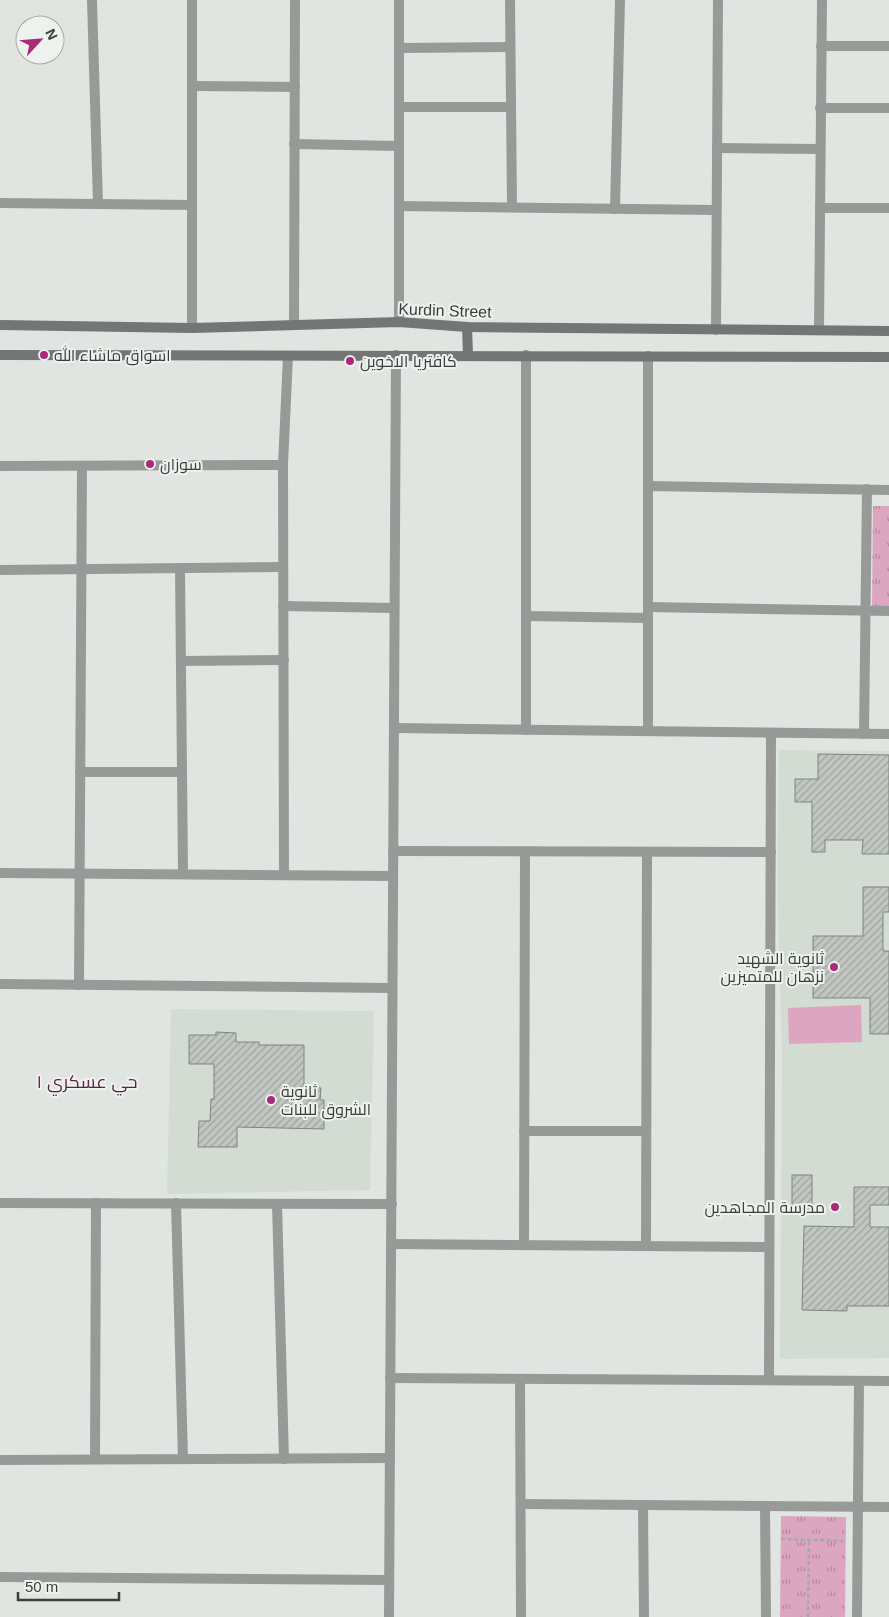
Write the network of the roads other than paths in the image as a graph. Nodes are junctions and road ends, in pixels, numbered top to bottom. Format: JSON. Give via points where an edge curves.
{"nodes":[{"id":1,"x":92,"y":0,"type":"edge"},
{"id":2,"x":192,"y":0,"type":"edge"},
{"id":3,"x":295,"y":0,"type":"edge"},
{"id":4,"x":398,"y":0,"type":"edge"},
{"id":5,"x":510,"y":0,"type":"edge"},
{"id":6,"x":620,"y":0,"type":"edge"},
{"id":7,"x":718,"y":0,"type":"edge"},
{"id":8,"x":822,"y":0,"type":"edge"},
{"id":9,"x":821,"y":46,"type":"junction"},
{"id":10,"x":889,"y":46,"type":"edge"},
{"id":11,"x":510,"y":47,"type":"junction"},
{"id":12,"x":399,"y":48,"type":"junction"},
{"id":13,"x":192,"y":86,"type":"junction"},
{"id":14,"x":295,"y":87,"type":"junction"},
{"id":15,"x":399,"y":107,"type":"junction"},
{"id":16,"x":511,"y":107,"type":"junction"},
{"id":17,"x":820,"y":108,"type":"junction"},
{"id":18,"x":889,"y":108,"type":"edge"},
{"id":19,"x":294,"y":144,"type":"junction"},
{"id":20,"x":398,"y":146,"type":"junction"},
{"id":21,"x":717,"y":148,"type":"junction"},
{"id":22,"x":820,"y":150,"type":"junction"},
{"id":23,"x":0,"y":203,"type":"edge"},
{"id":24,"x":98,"y":204,"type":"junction"},
{"id":25,"x":192,"y":205,"type":"junction"},
{"id":26,"x":399,"y":206,"type":"junction"},
{"id":27,"x":512,"y":208,"type":"junction"},
{"id":28,"x":820,"y":208,"type":"junction"},
{"id":29,"x":889,"y":208,"type":"edge"},
{"id":30,"x":616,"y":209,"type":"junction"},
{"id":31,"x":716,"y":210,"type":"junction"},
{"id":32,"x":399,"y":322,"type":"junction"},
{"id":33,"x":294,"y":324,"type":"junction"},
{"id":34,"x":0,"y":325,"type":"edge"},
{"id":35,"x":467,"y":327,"type":"junction"},
{"id":36,"x":192,"y":328,"type":"junction"},
{"id":37,"x":716,"y":330,"type":"junction"},
{"id":38,"x":819,"y":330,"type":"junction"},
{"id":39,"x":889,"y":331,"type":"edge"},
{"id":40,"x":0,"y":355,"type":"edge"},
{"id":41,"x":396,"y":355,"type":"junction"},
{"id":42,"x":468,"y":355,"type":"junction"},
{"id":43,"x":526,"y":355,"type":"junction"},
{"id":44,"x":288,"y":356,"type":"junction"},
{"id":45,"x":648,"y":356,"type":"junction"},
{"id":46,"x":889,"y":357,"type":"edge"},
{"id":47,"x":283,"y":465,"type":"junction"},
{"id":48,"x":0,"y":466,"type":"edge"},
{"id":49,"x":82,"y":466,"type":"junction"},
{"id":50,"x":648,"y":486,"type":"junction"},
{"id":51,"x":867,"y":489,"type":"junction"},
{"id":52,"x":889,"y":490,"type":"edge"},
{"id":53,"x":180,"y":568,"type":"junction"},
{"id":54,"x":283,"y":568,"type":"junction"},
{"id":55,"x":0,"y":570,"type":"edge"},
{"id":56,"x":82,"y":570,"type":"junction"},
{"id":57,"x":284,"y":606,"type":"junction"},
{"id":58,"x":394,"y":608,"type":"junction"},
{"id":59,"x":866,"y":610,"type":"junction"},
{"id":60,"x":889,"y":610,"type":"edge"},
{"id":61,"x":648,"y":612,"type":"junction"},
{"id":62,"x":526,"y":616,"type":"junction"},
{"id":63,"x":284,"y":660,"type":"junction"},
{"id":64,"x":181,"y":661,"type":"junction"},
{"id":65,"x":394,"y":728,"type":"junction"},
{"id":66,"x":526,"y":730,"type":"junction"},
{"id":67,"x":648,"y":732,"type":"junction"},
{"id":68,"x":771,"y":733,"type":"junction"},
{"id":69,"x":864,"y":734,"type":"junction"},
{"id":70,"x":889,"y":734,"type":"edge"},
{"id":71,"x":80,"y":772,"type":"junction"},
{"id":72,"x":182,"y":772,"type":"junction"},
{"id":73,"x":393,"y":852,"type":"junction"},
{"id":74,"x":525,"y":852,"type":"junction"},
{"id":75,"x":647,"y":852,"type":"junction"},
{"id":76,"x":771,"y":852,"type":"junction"},
{"id":77,"x":0,"y":873,"type":"edge"},
{"id":78,"x":80,"y":873,"type":"junction"},
{"id":79,"x":183,"y":874,"type":"junction"},
{"id":80,"x":284,"y":875,"type":"junction"},
{"id":81,"x":393,"y":876,"type":"junction"},
{"id":82,"x":0,"y":984,"type":"edge"},
{"id":83,"x":79,"y":985,"type":"junction"},
{"id":84,"x":392,"y":988,"type":"junction"},
{"id":85,"x":524,"y":1130,"type":"junction"},
{"id":86,"x":646,"y":1131,"type":"junction"},
{"id":87,"x":0,"y":1203,"type":"edge"},
{"id":88,"x":96,"y":1203,"type":"junction"},
{"id":89,"x":176,"y":1203,"type":"junction"},
{"id":90,"x":277,"y":1204,"type":"junction"},
{"id":91,"x":392,"y":1204,"type":"junction"},
{"id":92,"x":392,"y":1244,"type":"junction"},
{"id":93,"x":524,"y":1245,"type":"junction"},
{"id":94,"x":646,"y":1246,"type":"junction"},
{"id":95,"x":768,"y":1247,"type":"junction"},
{"id":96,"x":390,"y":1378,"type":"junction"},
{"id":97,"x":520,"y":1379,"type":"junction"},
{"id":98,"x":769,"y":1380,"type":"junction"},
{"id":99,"x":859,"y":1381,"type":"junction"},
{"id":100,"x":889,"y":1381,"type":"edge"},
{"id":101,"x":284,"y":1458,"type":"junction"},
{"id":102,"x":390,"y":1458,"type":"junction"},
{"id":103,"x":182,"y":1459,"type":"junction"},
{"id":104,"x":0,"y":1460,"type":"edge"},
{"id":105,"x":95,"y":1460,"type":"junction"},
{"id":106,"x":521,"y":1504,"type":"junction"},
{"id":107,"x":643,"y":1505,"type":"junction"},
{"id":108,"x":765,"y":1506,"type":"junction"},
{"id":109,"x":858,"y":1506,"type":"junction"},
{"id":110,"x":889,"y":1507,"type":"edge"},
{"id":111,"x":0,"y":1577,"type":"edge"},
{"id":112,"x":389,"y":1580,"type":"junction"},
{"id":113,"x":389,"y":1617,"type":"edge"},
{"id":114,"x":521,"y":1617,"type":"edge"},
{"id":115,"x":644,"y":1617,"type":"edge"},
{"id":116,"x":766,"y":1617,"type":"edge"},
{"id":117,"x":857,"y":1617,"type":"edge"}],
"edges":[{"from":1,"to":24,"type":"street"},
{"from":2,"to":13,"type":"street"},
{"from":3,"to":14,"type":"street"},
{"from":4,"to":12,"type":"street"},
{"from":5,"to":11,"type":"street"},
{"from":6,"to":30,"type":"street"},
{"from":7,"to":21,"type":"street"},
{"from":8,"to":9,"type":"street"},
{"from":9,"to":10,"type":"street"},
{"from":9,"to":17,"type":"street"},
{"from":11,"to":12,"type":"street"},
{"from":11,"to":16,"type":"street"},
{"from":12,"to":15,"type":"street"},
{"from":13,"to":14,"type":"street"},
{"from":13,"to":25,"type":"street"},
{"from":14,"to":19,"type":"street"},
{"from":15,"to":16,"type":"street"},
{"from":15,"to":20,"type":"street"},
{"from":16,"to":27,"type":"street"},
{"from":17,"to":18,"type":"street"},
{"from":17,"to":22,"type":"street"},
{"from":19,"to":20,"type":"street"},
{"from":19,"to":33,"type":"street"},
{"from":20,"to":26,"type":"street"},
{"from":21,"to":22,"type":"street"},
{"from":21,"to":31,"type":"street"},
{"from":22,"to":28,"type":"street"},
{"from":23,"to":24,"type":"street"},
{"from":24,"to":25,"type":"street"},
{"from":25,"to":36,"type":"street"},
{"from":26,"to":27,"type":"street"},
{"from":26,"to":32,"type":"street"},
{"from":27,"to":30,"type":"street"},
{"from":28,"to":29,"type":"street"},
{"from":28,"to":38,"type":"street"},
{"from":30,"to":31,"type":"street"},
{"from":31,"to":37,"type":"street"},
{"from":32,"to":33,"type":"main road","name":"Kurdin Street"},
{"from":32,"to":35,"type":"main road","name":"Kurdin Street"},
{"from":33,"to":36,"type":"main road","name":"Kurdin Street"},
{"from":34,"to":36,"type":"main road","name":"Kurdin Street"},
{"from":35,"to":37,"type":"main road","name":"Kurdin Street"},
{"from":35,"to":42,"type":"main road"},
{"from":37,"to":38,"type":"main road","name":"Kurdin Street"},
{"from":38,"to":39,"type":"main road","name":"Kurdin Street"},
{"from":40,"to":44,"type":"main road"},
{"from":41,"to":42,"type":"main road"},
{"from":41,"to":44,"type":"main road"},
{"from":41,"to":58,"type":"street"},
{"from":42,"to":43,"type":"main road"},
{"from":43,"to":45,"type":"main road"},
{"from":43,"to":62,"type":"street"},
{"from":44,"to":47,"type":"street"},
{"from":45,"to":46,"type":"main road"},
{"from":45,"to":50,"type":"street"},
{"from":47,"to":49,"type":"street"},
{"from":47,"to":54,"type":"street"},
{"from":48,"to":49,"type":"street"},
{"from":49,"to":56,"type":"street"},
{"from":50,"to":51,"type":"street"},
{"from":50,"to":61,"type":"street"},
{"from":51,"to":52,"type":"street"},
{"from":51,"to":59,"type":"street"},
{"from":53,"to":54,"type":"street"},
{"from":53,"to":56,"type":"street"},
{"from":53,"to":64,"type":"street"},
{"from":54,"to":57,"type":"street"},
{"from":55,"to":56,"type":"street"},
{"from":56,"to":71,"type":"street"},
{"from":57,"to":58,"type":"street"},
{"from":57,"to":63,"type":"street"},
{"from":58,"to":65,"type":"street"},
{"from":59,"to":60,"type":"street"},
{"from":59,"to":61,"type":"street"},
{"from":59,"to":69,"type":"street"},
{"from":61,"to":62,"type":"street"},
{"from":61,"to":67,"type":"street"},
{"from":62,"to":66,"type":"street"},
{"from":63,"to":64,"type":"street"},
{"from":63,"to":80,"type":"street"},
{"from":64,"to":72,"type":"street"},
{"from":65,"to":66,"type":"street"},
{"from":65,"to":73,"type":"street"},
{"from":66,"to":67,"type":"street"},
{"from":67,"to":68,"type":"street"},
{"from":68,"to":69,"type":"street"},
{"from":68,"to":76,"type":"street"},
{"from":69,"to":70,"type":"street"},
{"from":71,"to":72,"type":"street"},
{"from":71,"to":78,"type":"street"},
{"from":72,"to":79,"type":"street"},
{"from":73,"to":74,"type":"street"},
{"from":73,"to":81,"type":"street"},
{"from":74,"to":75,"type":"street"},
{"from":74,"to":85,"type":"street"},
{"from":75,"to":76,"type":"street"},
{"from":75,"to":86,"type":"street"},
{"from":76,"to":95,"type":"street"},
{"from":77,"to":78,"type":"street"},
{"from":78,"to":79,"type":"street"},
{"from":78,"to":83,"type":"street"},
{"from":79,"to":80,"type":"street"},
{"from":80,"to":81,"type":"street"},
{"from":81,"to":84,"type":"street"},
{"from":82,"to":83,"type":"street"},
{"from":83,"to":84,"type":"street"},
{"from":84,"to":91,"type":"street"},
{"from":85,"to":86,"type":"street"},
{"from":85,"to":93,"type":"street"},
{"from":86,"to":94,"type":"street"},
{"from":87,"to":88,"type":"street"},
{"from":88,"to":89,"type":"street"},
{"from":88,"to":105,"type":"street"},
{"from":89,"to":90,"type":"street"},
{"from":89,"to":103,"type":"street"},
{"from":90,"to":91,"type":"street"},
{"from":90,"to":101,"type":"street"},
{"from":91,"to":92,"type":"street"},
{"from":92,"to":93,"type":"street"},
{"from":92,"to":96,"type":"street"},
{"from":93,"to":94,"type":"street"},
{"from":94,"to":95,"type":"street"},
{"from":95,"to":98,"type":"street"},
{"from":96,"to":97,"type":"street"},
{"from":96,"to":102,"type":"street"},
{"from":97,"to":98,"type":"street"},
{"from":97,"to":106,"type":"street"},
{"from":98,"to":99,"type":"street"},
{"from":99,"to":100,"type":"street"},
{"from":99,"to":109,"type":"street"},
{"from":101,"to":102,"type":"street"},
{"from":101,"to":103,"type":"street"},
{"from":102,"to":112,"type":"street"},
{"from":103,"to":105,"type":"street"},
{"from":104,"to":105,"type":"street"},
{"from":106,"to":107,"type":"street"},
{"from":106,"to":114,"type":"street"},
{"from":107,"to":108,"type":"street"},
{"from":107,"to":115,"type":"street"},
{"from":108,"to":109,"type":"street"},
{"from":108,"to":116,"type":"street"},
{"from":109,"to":110,"type":"street"},
{"from":109,"to":117,"type":"street"},
{"from":111,"to":112,"type":"street"},
{"from":112,"to":113,"type":"street"}]}
